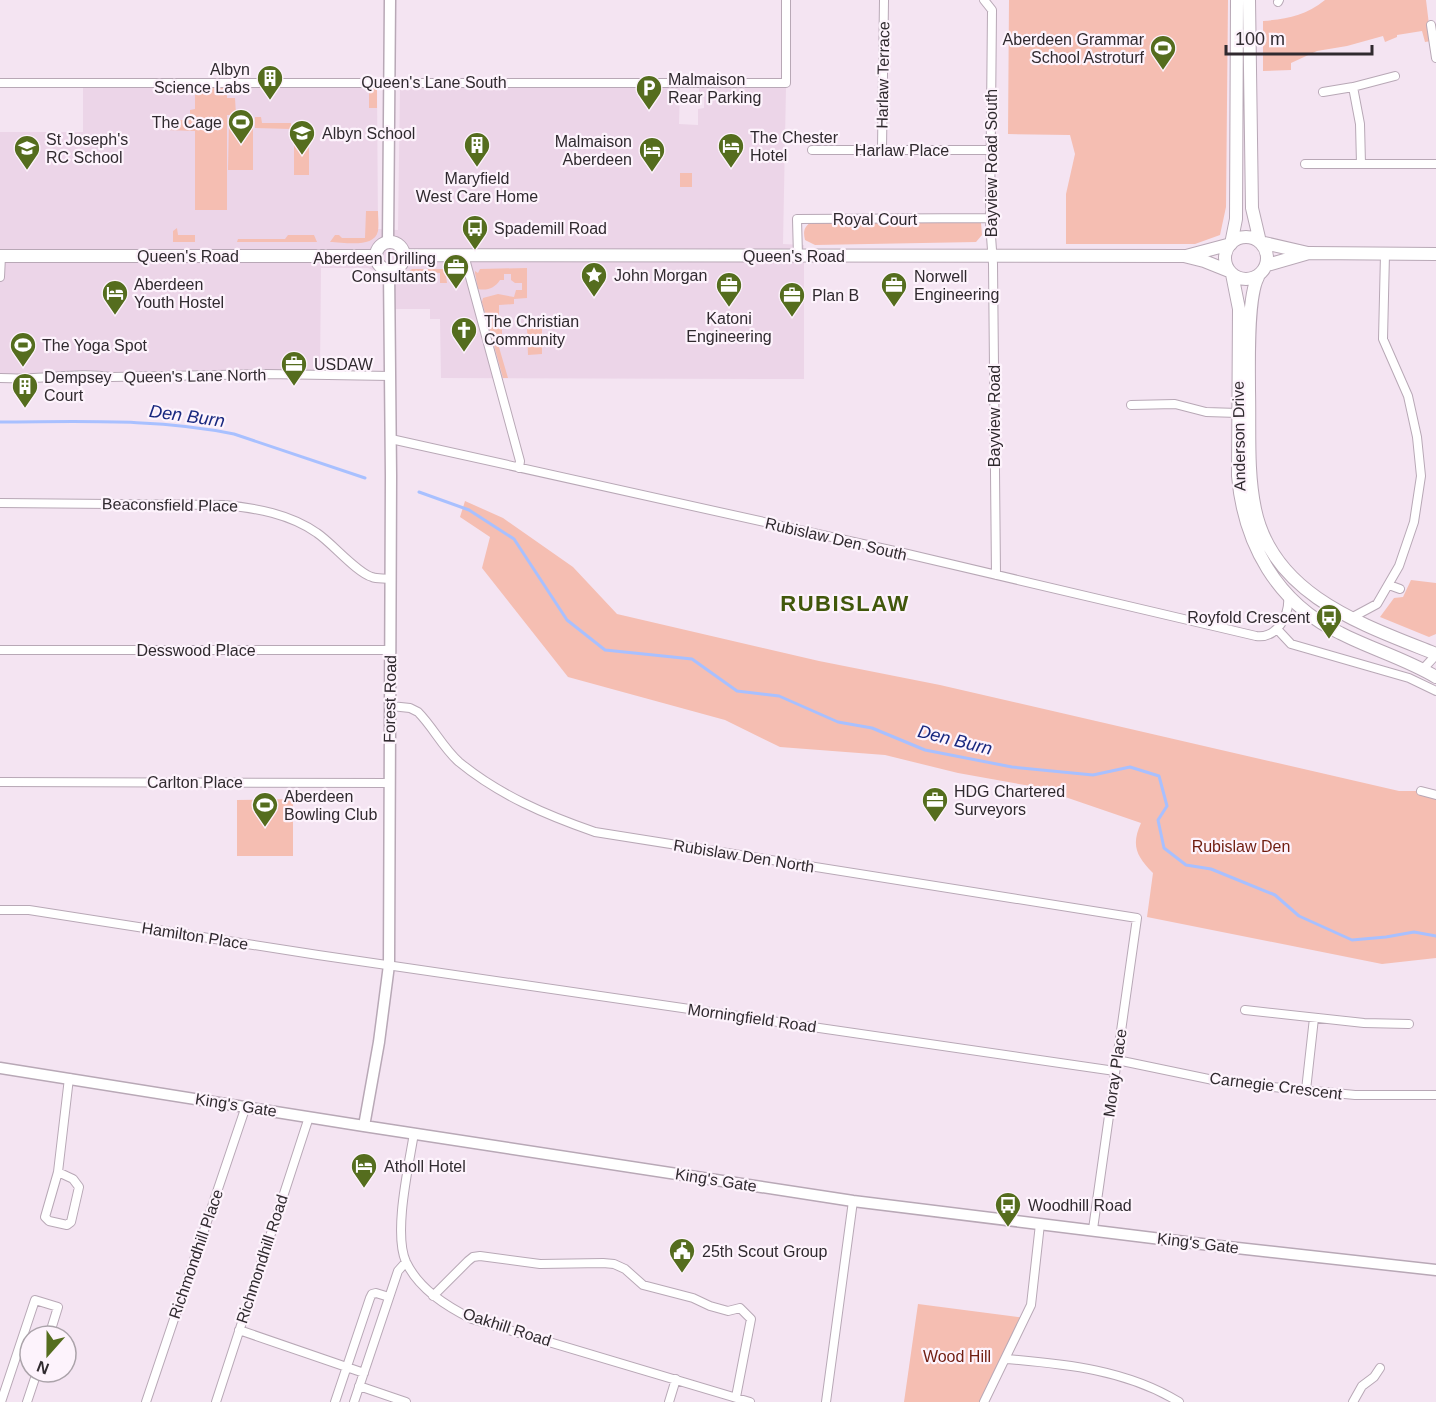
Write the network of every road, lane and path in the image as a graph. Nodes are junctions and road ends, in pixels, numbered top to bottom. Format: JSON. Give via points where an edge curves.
{"nodes":[{"id":1,"x":390,"y":0,"type":"edge"},
{"id":2,"x":786,"y":0,"type":"edge"},
{"id":3,"x":884,"y":0,"type":"edge"},
{"id":4,"x":984,"y":0,"type":"edge"},
{"id":5,"x":1236,"y":0,"type":"edge"},
{"id":6,"x":1249,"y":0,"type":"edge"},
{"id":7,"x":1431,"y":25,"type":"dead end"},
{"id":8,"x":1436,"y":58,"type":"edge"},
{"id":9,"x":1395,"y":76,"type":"dead end"},
{"id":10,"x":390,"y":82,"type":"junction"},
{"id":11,"x":0,"y":83,"type":"edge"},
{"id":12,"x":1353,"y":87,"type":"junction"},
{"id":13,"x":1323,"y":92,"type":"dead end"},
{"id":14,"x":882,"y":149,"type":"junction"},
{"id":15,"x":813,"y":150,"type":"dead end"},
{"id":16,"x":992,"y":150,"type":"junction"},
{"id":17,"x":1305,"y":164,"type":"dead end"},
{"id":18,"x":1361,"y":164,"type":"junction"},
{"id":19,"x":1436,"y":164,"type":"edge"},
{"id":20,"x":990,"y":218,"type":"junction"},
{"id":21,"x":388,"y":242,"type":"junction"},
{"id":22,"x":1260,"y":242,"type":"junction"},
{"id":23,"x":1231,"y":244,"type":"junction"},
{"id":24,"x":1309,"y":253,"type":"junction"},
{"id":25,"x":1385,"y":254,"type":"junction"},
{"id":26,"x":1436,"y":254,"type":"edge"},
{"id":27,"x":403,"y":255,"type":"junction"},
{"id":28,"x":464,"y":255,"type":"junction"},
{"id":29,"x":0,"y":256,"type":"edge"},
{"id":30,"x":376,"y":256,"type":"junction"},
{"id":31,"x":798,"y":256,"type":"junction"},
{"id":32,"x":992,"y":256,"type":"junction"},
{"id":33,"x":1185,"y":256,"type":"junction"},
{"id":34,"x":1267,"y":266,"type":"junction"},
{"id":35,"x":389,"y":269,"type":"junction"},
{"id":36,"x":1230,"y":272,"type":"junction"},
{"id":37,"x":0,"y":277,"type":"edge"},
{"id":38,"x":1258,"y":277,"type":"junction"},
{"id":39,"x":391,"y":376,"type":"junction"},
{"id":40,"x":0,"y":378,"type":"edge"},
{"id":41,"x":1131,"y":405,"type":"dead end"},
{"id":42,"x":1238,"y":413,"type":"junction"},
{"id":43,"x":391,"y":439,"type":"junction"},
{"id":44,"x":519,"y":468,"type":"junction"},
{"id":45,"x":0,"y":503,"type":"edge"},
{"id":46,"x":996,"y":576,"type":"junction"},
{"id":47,"x":390,"y":579,"type":"junction"},
{"id":48,"x":1389,"y":585,"type":"junction"},
{"id":49,"x":1400,"y":590,"type":"dead end"},
{"id":50,"x":1288,"y":596,"type":"junction"},
{"id":51,"x":1351,"y":618,"type":"junction"},
{"id":52,"x":1277,"y":629,"type":"junction"},
{"id":53,"x":0,"y":650,"type":"edge"},
{"id":54,"x":391,"y":650,"type":"junction"},
{"id":55,"x":1436,"y":654,"type":"edge"},
{"id":56,"x":1423,"y":669,"type":"junction"},
{"id":57,"x":1436,"y":676,"type":"edge"},
{"id":58,"x":1436,"y":691,"type":"edge"},
{"id":59,"x":391,"y":706,"type":"junction"},
{"id":60,"x":0,"y":782,"type":"edge"},
{"id":61,"x":389,"y":783,"type":"junction"},
{"id":62,"x":1421,"y":791,"type":"dead end"},
{"id":63,"x":1436,"y":795,"type":"edge"},
{"id":64,"x":0,"y":910,"type":"edge"},
{"id":65,"x":1137,"y":918,"type":"joint"},
{"id":66,"x":389,"y":965,"type":"junction"},
{"id":67,"x":1245,"y":1010,"type":"dead end"},
{"id":68,"x":1314,"y":1018,"type":"junction"},
{"id":69,"x":1409,"y":1024,"type":"dead end"},
{"id":70,"x":1117,"y":1060,"type":"junction"},
{"id":71,"x":0,"y":1068,"type":"edge"},
{"id":72,"x":1115,"y":1071,"type":"junction"},
{"id":73,"x":69,"y":1078,"type":"junction"},
{"id":74,"x":1306,"y":1090,"type":"junction"},
{"id":75,"x":1436,"y":1095,"type":"edge"},
{"id":76,"x":246,"y":1106,"type":"junction"},
{"id":77,"x":309,"y":1117,"type":"junction"},
{"id":78,"x":364,"y":1126,"type":"junction"},
{"id":79,"x":414,"y":1133,"type":"junction"},
{"id":80,"x":58,"y":1172,"type":"junction"},
{"id":81,"x":853,"y":1201,"type":"junction"},
{"id":82,"x":1040,"y":1224,"type":"junction"},
{"id":83,"x":1093,"y":1229,"type":"junction"},
{"id":84,"x":406,"y":1262,"type":"junction"},
{"id":85,"x":1436,"y":1270,"type":"edge"},
{"id":86,"x":433,"y":1296,"type":"junction"},
{"id":87,"x":389,"y":1298,"type":"junction"},
{"id":88,"x":27,"y":1324,"type":"edge"},
{"id":89,"x":53,"y":1324,"type":"edge"},
{"id":90,"x":239,"y":1330,"type":"junction"},
{"id":91,"x":18,"y":1351,"type":"edge"},
{"id":92,"x":1007,"y":1359,"type":"junction"},
{"id":93,"x":347,"y":1367,"type":"junction"},
{"id":94,"x":1380,"y":1368,"type":"dead end"},
{"id":95,"x":364,"y":1373,"type":"junction"},
{"id":96,"x":676,"y":1379,"type":"junction"},
{"id":97,"x":33,"y":1384,"type":"edge"},
{"id":98,"x":359,"y":1386,"type":"junction"},
{"id":99,"x":736,"y":1397,"type":"junction"},
{"id":100,"x":1,"y":1402,"type":"edge"},
{"id":101,"x":27,"y":1402,"type":"edge"},
{"id":102,"x":146,"y":1402,"type":"edge"},
{"id":103,"x":216,"y":1402,"type":"edge"},
{"id":104,"x":335,"y":1402,"type":"edge"},
{"id":105,"x":354,"y":1402,"type":"edge"},
{"id":106,"x":406,"y":1402,"type":"edge"},
{"id":107,"x":669,"y":1402,"type":"edge"},
{"id":108,"x":750,"y":1402,"type":"edge"},
{"id":109,"x":826,"y":1402,"type":"edge"},
{"id":110,"x":984,"y":1402,"type":"edge"},
{"id":111,"x":1179,"y":1402,"type":"edge"},
{"id":112,"x":1353,"y":1402,"type":"edge"}],
"edges":[{"from":1,"to":10,"type":"street"},
{"from":2,"to":10,"type":"street","name":"Queen's Lane South","via":[[786,82]]},
{"from":3,"to":14,"type":"street","name":"Harlaw Terrace"},
{"from":4,"to":16,"type":"street","name":"Bayview Road South","via":[[992,10]]},
{"from":5,"to":23,"type":"main road","via":[[1237,211]]},
{"from":6,"to":22,"type":"main road","via":[[1252,208]]},
{"from":7,"to":8,"type":"street"},
{"from":9,"to":12,"type":"street"},
{"from":10,"to":11,"type":"street","name":"Queen's Lane South"},
{"from":10,"to":21,"type":"street"},
{"from":12,"to":13,"type":"street"},
{"from":12,"to":18,"type":"street","via":[[1360,124]]},
{"from":14,"to":15,"type":"street","name":"Harlaw Place"},
{"from":14,"to":16,"type":"street","name":"Harlaw Place"},
{"from":16,"to":20,"type":"street","name":"Bayview Road South"},
{"from":17,"to":18,"type":"street"},
{"from":18,"to":19,"type":"street"},
{"from":20,"to":31,"type":"street","name":"Royal Court","via":[[797,219]]},
{"from":20,"to":32,"type":"street","name":"Bayview Road South"},
{"from":21,"to":27,"type":"main road","via":[[399,245]]},
{"from":21,"to":30,"type":"main road","via":[[381,245]]},
{"from":22,"to":23,"type":"main road","via":[[1242,237]]},
{"from":22,"to":24,"type":"main road"},
{"from":22,"to":34,"type":"main road","via":[[1267,252]]},
{"from":23,"to":33,"type":"main road","name":"Queen's Road"},
{"from":23,"to":36,"type":"main road","via":[[1225,254]]},
{"from":24,"to":25,"type":"main road"},
{"from":24,"to":34,"type":"main road"},
{"from":25,"to":26,"type":"main road"},
{"from":25,"to":48,"type":"street","via":[[1383,339],[1407,396],[1421,476],[1413,522]]},
{"from":27,"to":28,"type":"main road","name":"Queen's Road"},
{"from":27,"to":35,"type":"main road","via":[[399,265]]},
{"from":28,"to":31,"type":"main road","name":"Queen's Road"},
{"from":28,"to":44,"type":"street"},
{"from":29,"to":30,"type":"main road","name":"Queen's Road"},
{"from":29,"to":37,"type":"street"},
{"from":30,"to":35,"type":"main road","via":[[381,266]]},
{"from":31,"to":32,"type":"main road","name":"Queen's Road"},
{"from":32,"to":33,"type":"main road","name":"Queen's Road"},
{"from":32,"to":46,"type":"street","name":"Bayview Road"},
{"from":33,"to":36,"type":"main road","name":"Queen's Road"},
{"from":34,"to":38,"type":"main road"},
{"from":35,"to":39,"type":"street","name":"Forest Road"},
{"from":36,"to":38,"type":"main road","via":[[1244,280]]},
{"from":36,"to":42,"type":"main road","name":"Anderson Drive","via":[[1239,309]]},
{"from":38,"to":51,"type":"main road","name":"Anderson Drive","via":[[1252,291],[1250,394],[1250,476],[1258,521],[1270,548],[1291,577]]},
{"from":39,"to":40,"type":"street","name":"Queen's Lane North"},
{"from":39,"to":43,"type":"street","name":"Forest Road"},
{"from":41,"to":42,"type":"street","via":[[1175,404]]},
{"from":42,"to":50,"type":"main road","name":"Anderson Drive","via":[[1238,476],[1243,514],[1260,557]]},
{"from":43,"to":44,"type":"street","name":"Rubislaw Den South"},
{"from":43,"to":47,"type":"street","name":"Forest Road"},
{"from":44,"to":46,"type":"street","name":"Rubislaw Den South"},
{"from":45,"to":47,"type":"street","name":"Beaconsfield Place","via":[[247,507],[294,520],[316,531],[368,576]]},
{"from":46,"to":52,"type":"street","name":"Rubislaw Den South","via":[[1256,636],[1268,636]]},
{"from":47,"to":54,"type":"street","name":"Forest Road"},
{"from":48,"to":49,"type":"street"},
{"from":48,"to":51,"type":"street","via":[[1377,604]]},
{"from":50,"to":52,"type":"street","via":[[1287,612]]},
{"from":50,"to":56,"type":"main road","name":"Anderson Drive","via":[[1338,633]]},
{"from":51,"to":55,"type":"main road","name":"Anderson Drive"},
{"from":52,"to":58,"type":"street","via":[[1291,644],[1409,678]]},
{"from":53,"to":54,"type":"street","name":"Desswood Place"},
{"from":54,"to":59,"type":"street","name":"Forest Road"},
{"from":55,"to":56,"type":"street"},
{"from":56,"to":57,"type":"main road","name":"Anderson Drive"},
{"from":59,"to":61,"type":"street","name":"Forest Road"},
{"from":59,"to":65,"type":"street","name":"Rubislaw Den North","via":[[418,712],[458,761],[506,795],[595,832]]},
{"from":60,"to":61,"type":"street","name":"Carlton Place"},
{"from":61,"to":66,"type":"street","name":"Forest Road"},
{"from":62,"to":63,"type":"street"},
{"from":64,"to":66,"type":"street","name":"Hamilton Place","via":[[29,910]]},
{"from":65,"to":70,"type":"street","name":"Moray Place"},
{"from":66,"to":72,"type":"street","name":"Morningfield Road"},
{"from":66,"to":78,"type":"street","name":"Forest Road"},
{"from":67,"to":68,"type":"street"},
{"from":68,"to":69,"type":"street"},
{"from":68,"to":74,"type":"street"},
{"from":70,"to":72,"type":"street","name":"Moray Place"},
{"from":70,"to":74,"type":"street","name":"Carnegie Crescent","via":[[1218,1081]]},
{"from":71,"to":73,"type":"street","name":"King's Gate"},
{"from":72,"to":83,"type":"street","name":"Moray Place"},
{"from":73,"to":76,"type":"street","name":"King's Gate"},
{"from":73,"to":80,"type":"street"},
{"from":74,"to":75,"type":"street","name":"Carnegie Crescent","via":[[1354,1095]]},
{"from":76,"to":77,"type":"street","name":"King's Gate"},
{"from":76,"to":102,"type":"street","name":"Richmondhill Place"},
{"from":77,"to":78,"type":"street","name":"King's Gate"},
{"from":77,"to":90,"type":"street","name":"Richmondhill Road"},
{"from":78,"to":79,"type":"street","name":"King's Gate"},
{"from":79,"to":81,"type":"street","name":"King's Gate"},
{"from":79,"to":84,"type":"street","name":"Oakhill Road","via":[[401,1228]]},
{"from":80,"to":80,"type":"street","via":[[45,1217],[67,1225],[79,1187],[73,1179]]},
{"from":81,"to":82,"type":"street","name":"King's Gate"},
{"from":81,"to":109,"type":"street"},
{"from":82,"to":83,"type":"street","name":"King's Gate"},
{"from":82,"to":92,"type":"street","via":[[1031,1305]]},
{"from":83,"to":85,"type":"street","name":"King's Gate"},
{"from":84,"to":86,"type":"street","name":"Oakhill Road"},
{"from":84,"to":87,"type":"street","via":[[398,1271]]},
{"from":86,"to":96,"type":"street","name":"Oakhill Road","via":[[472,1318]]},
{"from":86,"to":99,"type":"street","via":[[473,1257],[540,1264],[614,1264],[643,1285],[728,1311],[740,1308],[751,1319]]},
{"from":87,"to":93,"type":"street","via":[[372,1294]]},
{"from":87,"to":95,"type":"street"},
{"from":88,"to":89,"type":"street","via":[[35,1300],[58,1307]]},
{"from":90,"to":93,"type":"street"},
{"from":90,"to":103,"type":"street","name":"Richmondhill Road"},
{"from":91,"to":100,"type":"street"},
{"from":92,"to":110,"type":"street"},
{"from":92,"to":111,"type":"street","via":[[1063,1363],[1120,1376]]},
{"from":93,"to":95,"type":"street"},
{"from":93,"to":104,"type":"street"},
{"from":94,"to":112,"type":"street"},
{"from":95,"to":98,"type":"street"},
{"from":96,"to":99,"type":"street","name":"Oakhill Road"},
{"from":96,"to":107,"type":"street"},
{"from":97,"to":101,"type":"street"},
{"from":98,"to":105,"type":"street"},
{"from":98,"to":106,"type":"street"},
{"from":99,"to":108,"type":"street","name":"Oakhill Road"}]}
